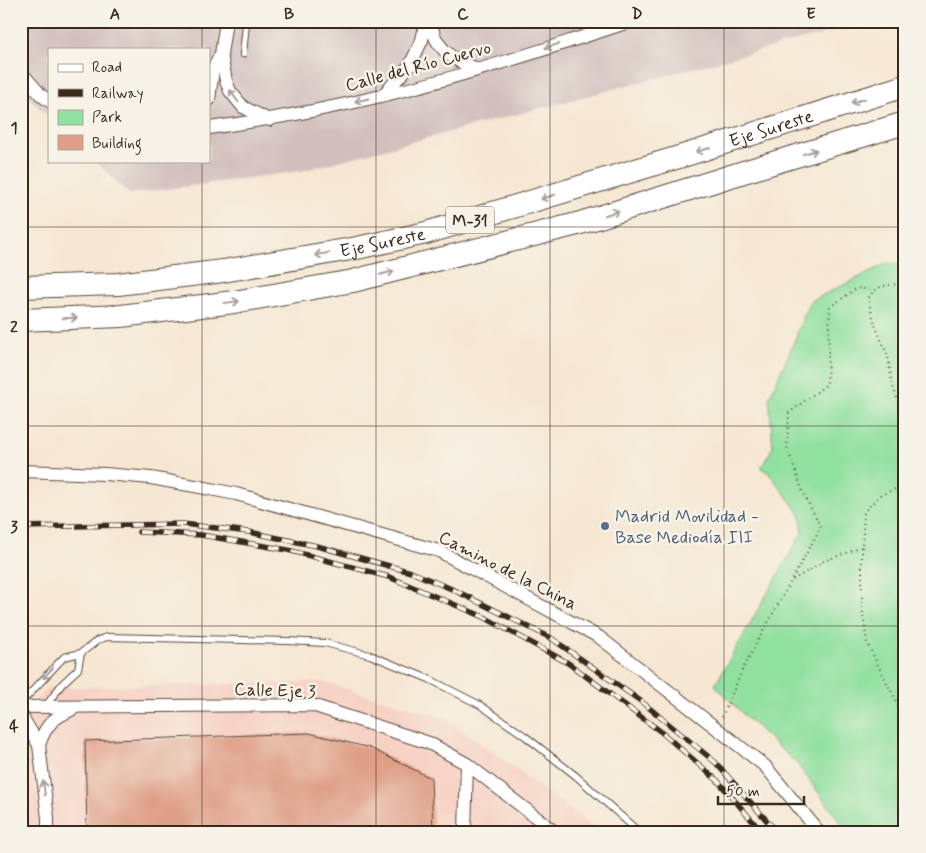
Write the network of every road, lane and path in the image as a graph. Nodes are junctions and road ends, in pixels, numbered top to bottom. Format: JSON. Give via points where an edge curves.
{"nodes":[{"id":1,"x":226,"y":21,"type":"edge"},
{"id":2,"x":426,"y":21,"type":"edge"},
{"id":3,"x":431,"y":21,"type":"edge"},
{"id":4,"x":602,"y":21,"type":"edge"},
{"id":5,"x":632,"y":21,"type":"edge"},
{"id":6,"x":246,"y":24,"type":"dead end"},
{"id":7,"x":584,"y":36,"type":"junction"},
{"id":8,"x":222,"y":54,"type":"junction"},
{"id":9,"x":243,"y":54,"type":"dead end"},
{"id":10,"x":478,"y":69,"type":"junction"},
{"id":11,"x":21,"y":72,"type":"edge"},
{"id":12,"x":905,"y":86,"type":"edge"},
{"id":13,"x":210,"y":94,"type":"edge"},
{"id":14,"x":381,"y":96,"type":"junction"},
{"id":15,"x":48,"y":100,"type":"edge"},
{"id":16,"x":269,"y":120,"type":"junction"},
{"id":17,"x":905,"y":123,"type":"edge"},
{"id":18,"x":210,"y":128,"type":"edge"},
{"id":19,"x":905,"y":283,"type":"edge"},
{"id":20,"x":21,"y":287,"type":"edge"},
{"id":21,"x":873,"y":290,"type":"junction"},
{"id":22,"x":21,"y":320,"type":"edge"},
{"id":23,"x":905,"y":420,"type":"edge"},
{"id":24,"x":21,"y":471,"type":"edge"},
{"id":25,"x":905,"y":485,"type":"edge"},
{"id":26,"x":862,"y":546,"type":"junction"},
{"id":27,"x":791,"y":581,"type":"junction"},
{"id":28,"x":81,"y":653,"type":"junction"},
{"id":29,"x":21,"y":703,"type":"edge"},
{"id":30,"x":79,"y":706,"type":"junction"},
{"id":31,"x":21,"y":707,"type":"edge"},
{"id":32,"x":45,"y":707,"type":"junction"},
{"id":33,"x":21,"y":715,"type":"edge"},
{"id":34,"x":905,"y":719,"type":"edge"},
{"id":35,"x":716,"y":728,"type":"junction"},
{"id":36,"x":39,"y":744,"type":"junction"},
{"id":37,"x":467,"y":764,"type":"junction"},
{"id":38,"x":21,"y":808,"type":"edge"},
{"id":39,"x":26,"y":832,"type":"edge"},
{"id":40,"x":48,"y":832,"type":"edge"},
{"id":41,"x":465,"y":832,"type":"edge"},
{"id":42,"x":555,"y":832,"type":"edge"},
{"id":43,"x":639,"y":832,"type":"edge"},
{"id":44,"x":819,"y":832,"type":"edge"}],
"edges":[{"from":1,"to":8,"type":"street"},
{"from":2,"to":14,"type":"street","via":[[422,40],[410,65]]},
{"from":3,"to":10,"type":"street","via":[[435,37],[448,55]]},
{"from":4,"to":7,"type":"street"},
{"from":5,"to":7,"type":"street","name":"Calle del Río Cuervo"},
{"from":6,"to":9,"type":"lane"},
{"from":7,"to":10,"type":"street","name":"Calle del Río Cuervo","one_way":true},
{"from":8,"to":13,"type":"street","via":[[214,69]]},
{"from":16,"to":8,"type":"street","one_way":true,"via":[[235,99],[226,81]]},
{"from":10,"to":14,"type":"street","name":"Calle del Río Cuervo"},
{"from":11,"to":15,"type":"street"},
{"from":12,"to":20,"type":"highway","name":"Eje Sureste","number":"M-31","one_way":true,"via":[[426,233],[223,270],[118,284]]},
{"from":14,"to":16,"type":"street","name":"Calle del Río Cuervo","one_way":true},
{"from":16,"to":18,"type":"street","name":"Calle del Río Cuervo"},
{"from":22,"to":17,"type":"highway","name":"Eje Sureste","number":"M-31","one_way":true,"via":[[121,316],[234,302],[353,282],[577,224]]},
{"from":19,"to":21,"type":"path"},
{"from":21,"to":23,"type":"path","via":[[868,299]]},
{"from":21,"to":27,"type":"path","via":[[857,288],[830,307],[827,384],[789,413],[787,447],[803,494],[821,527]]},
{"from":24,"to":35,"type":"street","name":"Camino de la China","via":[[105,474],[200,486],[439,551],[599,637]]},
{"from":25,"to":26,"type":"path","via":[[880,495],[864,512]]},
{"from":26,"to":27,"type":"path","via":[[824,561]]},
{"from":26,"to":34,"type":"path","via":[[862,606],[867,643]]},
{"from":27,"to":35,"type":"path","via":[[745,664]]},
{"from":28,"to":29,"type":"lane","one_way":true,"via":[[64,656]]},
{"from":28,"to":32,"type":"lane","via":[[78,669]]},
{"from":28,"to":43,"type":"lane","via":[[107,637],[288,640],[325,643],[370,656],[429,679],[480,706],[576,776]]},
{"from":30,"to":32,"type":"street"},
{"from":30,"to":36,"type":"street","name":"Calle Eje 3","via":[[44,728]]},
{"from":30,"to":37,"type":"street","name":"Calle Eje 3","via":[[312,705],[429,743]]},
{"from":31,"to":32,"type":"street"},
{"from":33,"to":36,"type":"street"},
{"from":35,"to":44,"type":"street","name":"Camino de la China","via":[[765,766]]},
{"from":40,"to":36,"type":"street","one_way":true},
{"from":37,"to":41,"type":"street"},
{"from":37,"to":42,"type":"street","name":"Calle Eje 3"},
{"from":38,"to":39,"type":"street"}]}
